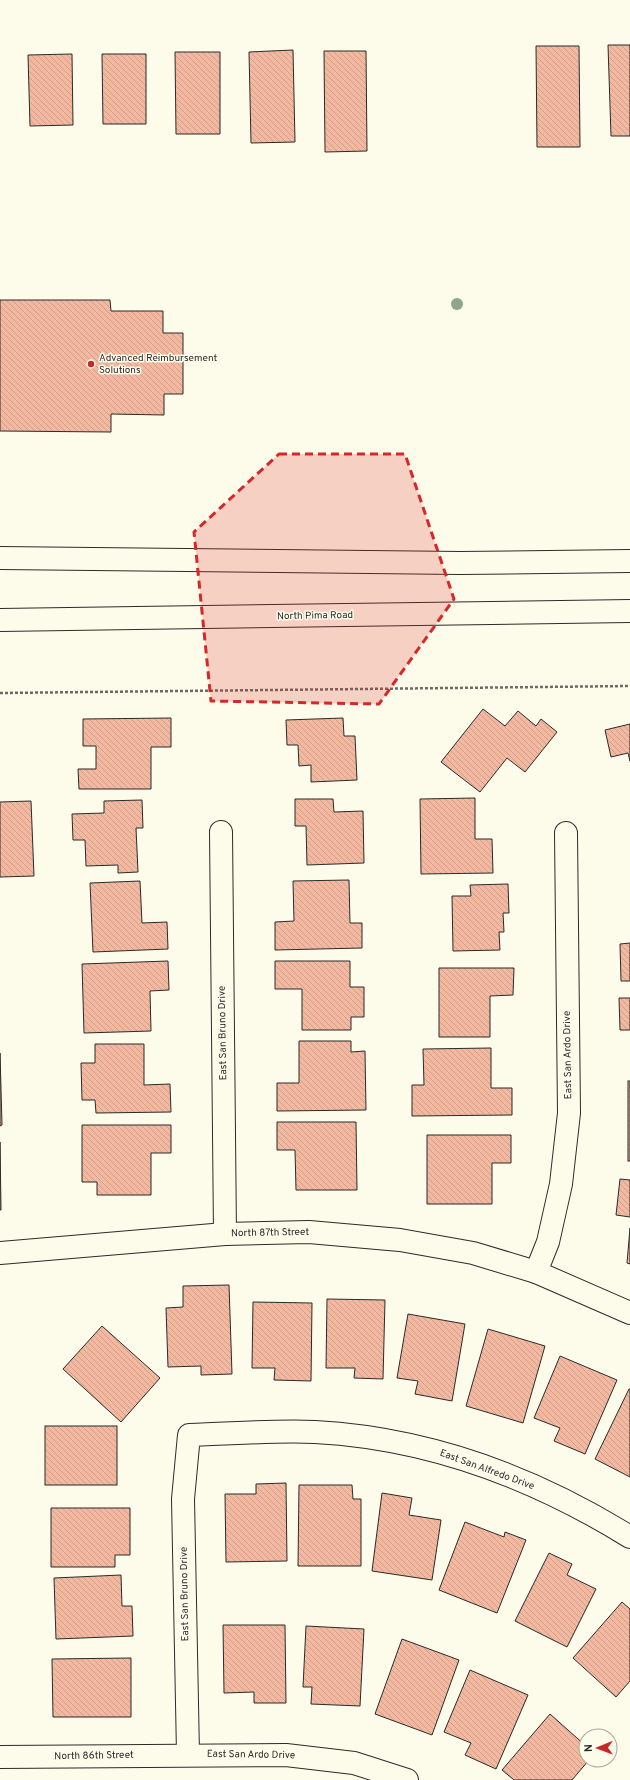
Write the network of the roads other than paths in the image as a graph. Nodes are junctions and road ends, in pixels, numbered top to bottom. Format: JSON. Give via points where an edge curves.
{"nodes":[{"id":1,"x":0,"y":558,"type":"edge"},
{"id":2,"x":630,"y":561,"type":"edge"},
{"id":3,"x":630,"y":611,"type":"edge"},
{"id":4,"x":0,"y":620,"type":"edge"},
{"id":5,"x":221,"y":832,"type":"dead end"},
{"id":6,"x":566,"y":833,"type":"dead end"},
{"id":7,"x":225,"y":1234,"type":"junction"},
{"id":8,"x":0,"y":1253,"type":"edge"},
{"id":9,"x":536,"y":1272,"type":"junction"},
{"id":10,"x":630,"y":1313,"type":"edge"},
{"id":11,"x":189,"y":1435,"type":"joint"},
{"id":12,"x":630,"y":1537,"type":"edge"},
{"id":13,"x":188,"y":1754,"type":"junction"},
{"id":14,"x":0,"y":1757,"type":"edge"},
{"id":15,"x":407,"y":1780,"type":"edge"}],
"edges":[{"from":1,"to":2,"type":"street","via":[[460,563]]},
{"from":3,"to":4,"type":"street","name":"North Pima Road"},
{"from":5,"to":7,"type":"street","name":"East San Bruno Drive"},
{"from":6,"to":9,"type":"street","name":"East San Ardo Drive","via":[[569,1113],[561,1184],[548,1242]]},
{"from":7,"to":8,"type":"street","name":"North 87th Street"},
{"from":7,"to":9,"type":"street","name":"North 87th Street","via":[[309,1232],[400,1240],[473,1254]]},
{"from":9,"to":10,"type":"street","name":"North 87th Street"},
{"from":11,"to":12,"type":"street","name":"East San Alfredo Drive","via":[[315,1432],[382,1440],[443,1453],[514,1477],[588,1511]]},
{"from":11,"to":13,"type":"street","name":"East San Bruno Drive","via":[[183,1500]]},
{"from":13,"to":14,"type":"street","name":"North 86th Street"},
{"from":13,"to":15,"type":"street","name":"East San Ardo Drive","via":[[286,1755],[354,1763]]}]}
